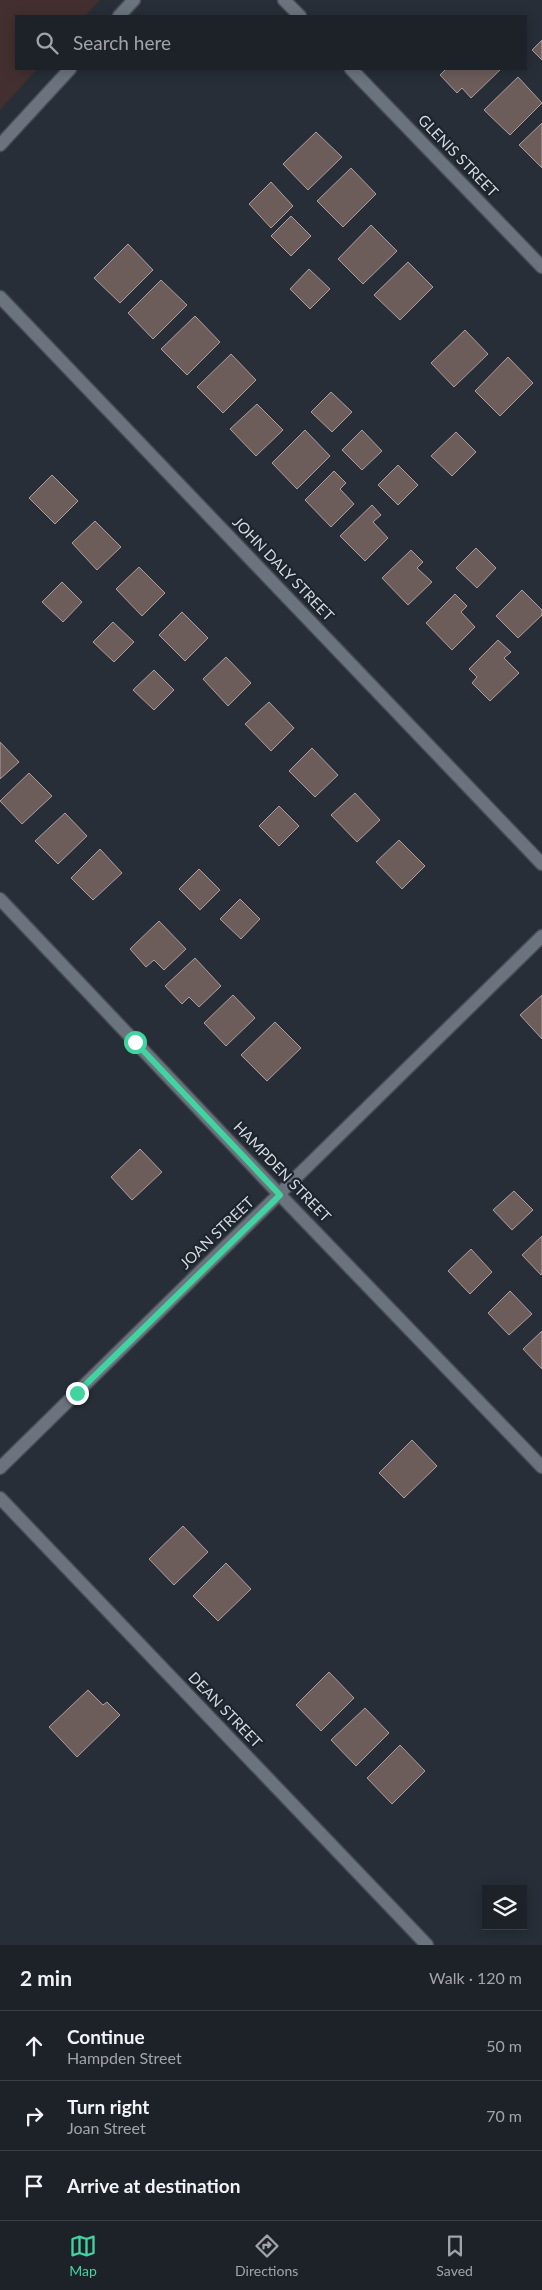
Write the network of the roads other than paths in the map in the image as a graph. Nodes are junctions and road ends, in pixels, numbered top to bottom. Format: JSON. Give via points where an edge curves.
{"nodes":[{"id":1,"x":134,"y":0,"type":"edge"},
{"id":2,"x":284,"y":0,"type":"edge"},
{"id":3,"x":120,"y":15,"type":"edge"},
{"id":4,"x":299,"y":15,"type":"edge"},
{"id":5,"x":69,"y":70,"type":"edge"},
{"id":6,"x":352,"y":70,"type":"edge"},
{"id":7,"x":0,"y":145,"type":"edge"},
{"id":8,"x":542,"y":267,"type":"edge"},
{"id":9,"x":0,"y":297,"type":"edge"},
{"id":10,"x":542,"y":864,"type":"edge"},
{"id":11,"x":0,"y":899,"type":"edge"},
{"id":12,"x":542,"y":936,"type":"edge"},
{"id":13,"x":280,"y":1195,"type":"junction"},
{"id":14,"x":542,"y":1467,"type":"edge"},
{"id":15,"x":0,"y":1468,"type":"edge"},
{"id":16,"x":0,"y":1498,"type":"edge"},
{"id":17,"x":426,"y":1945,"type":"edge"}],
"edges":[{"from":1,"to":3,"type":"street"},
{"from":2,"to":4,"type":"street"},
{"from":5,"to":7,"type":"street"},
{"from":6,"to":8,"type":"street","name":"GLENIS STREET"},
{"from":9,"to":10,"type":"street","name":"JOHN DALY STREET"},
{"from":11,"to":13,"type":"street","name":"HAMPDEN STREET"},
{"from":12,"to":13,"type":"street","name":"JOAN STREET"},
{"from":13,"to":14,"type":"street","name":"HAMPDEN STREET"},
{"from":13,"to":15,"type":"street","name":"JOAN STREET"},
{"from":16,"to":17,"type":"street","name":"DEAN STREET"}]}
